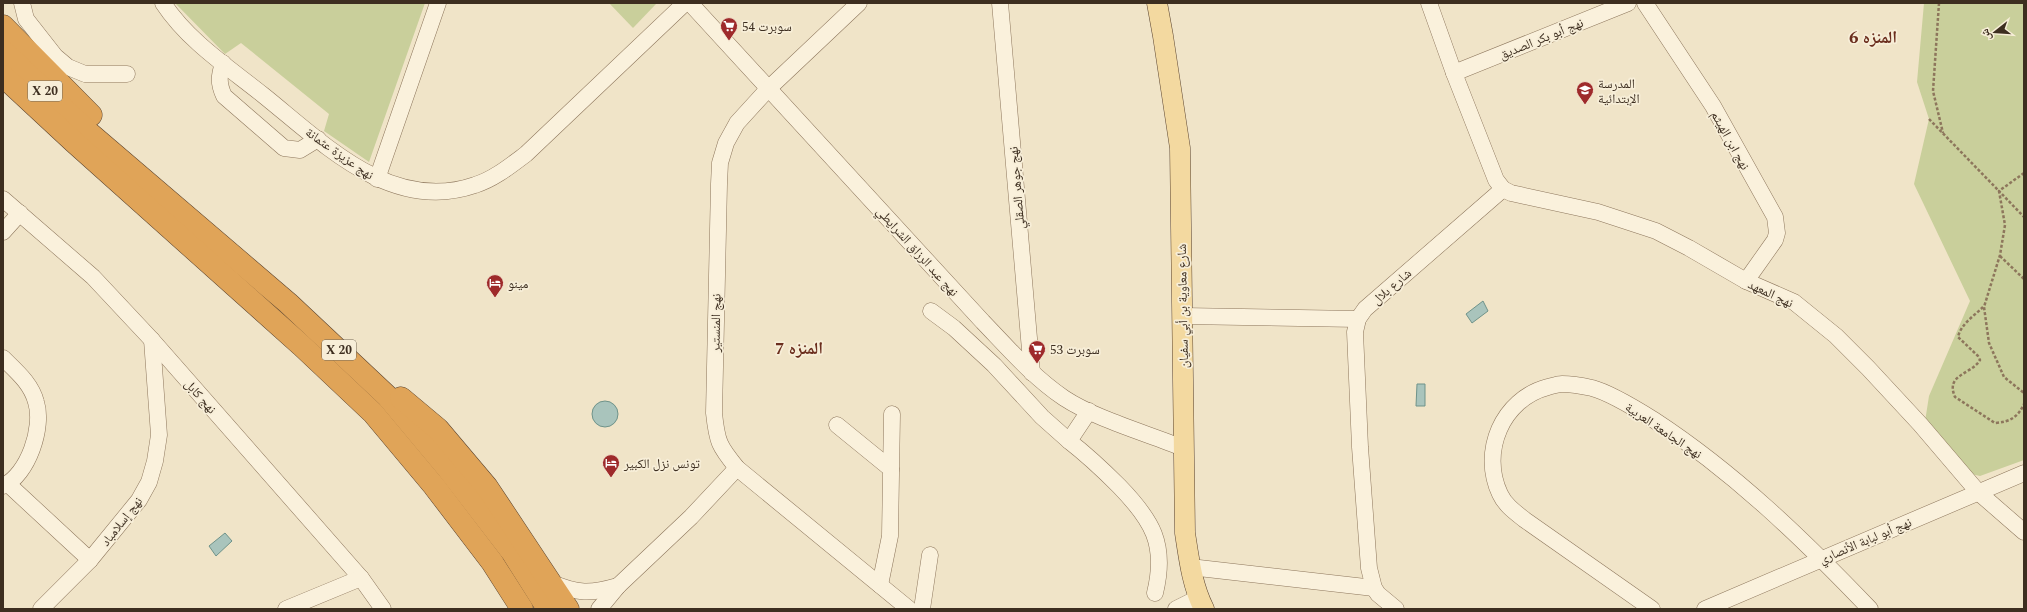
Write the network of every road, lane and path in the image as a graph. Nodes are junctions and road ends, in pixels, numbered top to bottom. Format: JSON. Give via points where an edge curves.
{"nodes":[{"id":1,"x":163,"y":3,"type":"edge"},
{"id":2,"x":438,"y":3,"type":"edge"},
{"id":3,"x":685,"y":3,"type":"edge"},
{"id":4,"x":690,"y":3,"type":"edge"},
{"id":5,"x":859,"y":3,"type":"edge"},
{"id":6,"x":1000,"y":3,"type":"edge"},
{"id":7,"x":1157,"y":3,"type":"edge"},
{"id":8,"x":1429,"y":3,"type":"edge"},
{"id":9,"x":1628,"y":3,"type":"edge"},
{"id":10,"x":1645,"y":3,"type":"edge"},
{"id":11,"x":1939,"y":3,"type":"edge"},
{"id":12,"x":21,"y":4,"type":"edge"},
{"id":13,"x":3,"y":26,"type":"edge"},
{"id":14,"x":3,"y":51,"type":"edge"},
{"id":15,"x":223,"y":63,"type":"junction"},
{"id":16,"x":1454,"y":73,"type":"junction"},
{"id":17,"x":127,"y":74,"type":"dead end"},
{"id":18,"x":3,"y":76,"type":"edge"},
{"id":19,"x":768,"y":89,"type":"junction"},
{"id":20,"x":3,"y":96,"type":"edge"},
{"id":21,"x":1929,"y":119,"type":"dead end"},
{"id":22,"x":1944,"y":133,"type":"junction"},
{"id":23,"x":80,"y":137,"type":"junction"},
{"id":24,"x":318,"y":139,"type":"junction"},
{"id":25,"x":2024,"y":173,"type":"edge"},
{"id":26,"x":377,"y":179,"type":"junction"},
{"id":27,"x":1503,"y":189,"type":"junction"},
{"id":28,"x":1998,"y":191,"type":"junction"},
{"id":29,"x":3,"y":199,"type":"edge"},
{"id":30,"x":20,"y":213,"type":"junction"},
{"id":31,"x":2024,"y":216,"type":"edge"},
{"id":32,"x":3,"y":232,"type":"edge"},
{"id":33,"x":2000,"y":256,"type":"junction"},
{"id":34,"x":2024,"y":279,"type":"edge"},
{"id":35,"x":1746,"y":281,"type":"junction"},
{"id":36,"x":288,"y":303,"type":"junction"},
{"id":37,"x":1984,"y":307,"type":"junction"},
{"id":38,"x":931,"y":310,"type":"dead end"},
{"id":39,"x":1184,"y":316,"type":"junction"},
{"id":40,"x":270,"y":319,"type":"junction"},
{"id":41,"x":1358,"y":319,"type":"junction"},
{"id":42,"x":315,"y":328,"type":"junction"},
{"id":43,"x":152,"y":340,"type":"junction"},
{"id":44,"x":3,"y":358,"type":"edge"},
{"id":45,"x":1032,"y":373,"type":"junction"},
{"id":46,"x":2024,"y":393,"type":"edge"},
{"id":47,"x":2024,"y":404,"type":"edge"},
{"id":48,"x":1089,"y":410,"type":"junction"},
{"id":49,"x":892,"y":414,"type":"dead end"},
{"id":50,"x":837,"y":425,"type":"dead end"},
{"id":51,"x":1070,"y":441,"type":"junction"},
{"id":52,"x":1183,"y":448,"type":"junction"},
{"id":53,"x":737,"y":468,"type":"junction"},
{"id":54,"x":891,"y":469,"type":"junction"},
{"id":55,"x":2024,"y":473,"type":"edge"},
{"id":56,"x":5,"y":485,"type":"edge"},
{"id":57,"x":1978,"y":492,"type":"junction"},
{"id":58,"x":2024,"y":532,"type":"edge"},
{"id":59,"x":930,"y":555,"type":"dead end"},
{"id":60,"x":1822,"y":558,"type":"junction"},
{"id":61,"x":90,"y":560,"type":"junction"},
{"id":62,"x":1190,"y":567,"type":"junction"},
{"id":63,"x":361,"y":578,"type":"junction"},
{"id":64,"x":550,"y":582,"type":"junction"},
{"id":65,"x":880,"y":585,"type":"junction"},
{"id":66,"x":618,"y":586,"type":"junction"},
{"id":67,"x":1374,"y":588,"type":"junction"},
{"id":68,"x":1155,"y":593,"type":"dead end"},
{"id":69,"x":1201,"y":604,"type":"edge"},
{"id":70,"x":41,"y":609,"type":"edge"},
{"id":71,"x":286,"y":609,"type":"edge"},
{"id":72,"x":383,"y":609,"type":"edge"},
{"id":73,"x":522,"y":609,"type":"edge"},
{"id":74,"x":548,"y":609,"type":"edge"},
{"id":75,"x":568,"y":609,"type":"edge"},
{"id":76,"x":599,"y":609,"type":"edge"},
{"id":77,"x":909,"y":609,"type":"edge"},
{"id":78,"x":922,"y":609,"type":"edge"},
{"id":79,"x":1176,"y":609,"type":"edge"},
{"id":80,"x":1396,"y":609,"type":"edge"},
{"id":81,"x":1652,"y":609,"type":"edge"},
{"id":82,"x":1706,"y":609,"type":"edge"},
{"id":83,"x":1870,"y":609,"type":"edge"}],
"edges":[{"from":1,"to":15,"type":"street","name":"نهج عزيزة عثمانة","via":[[195,40]]},
{"from":2,"to":26,"type":"street"},
{"from":3,"to":26,"type":"street","name":"نهج عزيزة عثمانة","via":[[526,154],[498,174],[475,185],[450,192],[400,188]]},
{"from":4,"to":19,"type":"street","name":"نهج عبد الرزاق الشرايطي"},
{"from":5,"to":19,"type":"street","name":"نهج المنستير"},
{"from":6,"to":45,"type":"street","name":"نهج جوهر الصقلي"},
{"from":7,"to":39,"type":"main road","name":"شارع معاوية بن أبي سفيان","via":[[1180,148]]},
{"from":8,"to":16,"type":"street"},
{"from":9,"to":16,"type":"street","name":"نهج أبو بكر الصديق"},
{"from":10,"to":35,"type":"street","name":"نهج ابن الهيثم","via":[[1713,106],[1774,217],[1777,233],[1775,240]]},
{"from":11,"to":22,"type":"path","via":[[1933,90]]},
{"from":12,"to":17,"type":"street","via":[[26,18],[55,56],[68,67],[85,74]]},
{"from":13,"to":36,"type":"highway","via":[[96,121],[203,213]]},
{"from":14,"to":23,"type":"highway","number":"X 20"},
{"from":15,"to":24,"type":"street","name":"نهج عزيزة عثمانة"},
{"from":15,"to":24,"type":"street","via":[[219,76],[224,96],[284,148],[300,150]]},
{"from":16,"to":27,"type":"street","via":[[1496,180]]},
{"from":18,"to":23,"type":"highway","number":"X 20"},
{"from":19,"to":45,"type":"street","name":"نهج عبد الرزاق الشرايطي"},
{"from":19,"to":53,"type":"street","name":"نهج المنستير","via":[[737,123],[726,143],[720,163],[714,413],[720,448]]},
{"from":20,"to":40,"type":"highway","via":[[59,149],[176,251]]},
{"from":21,"to":22,"type":"path"},
{"from":22,"to":28,"type":"path"},
{"from":23,"to":36,"type":"highway","number":"X 20"},
{"from":23,"to":40,"type":"highway","number":"X 20"},
{"from":24,"to":26,"type":"street","name":"نهج عزيزة عثمانة"},
{"from":25,"to":28,"type":"path"},
{"from":27,"to":35,"type":"street","name":"نهج المعهد","via":[[1511,193],[1598,212],[1656,232],[1690,248]]},
{"from":27,"to":41,"type":"street","name":"شارع بلال","via":[[1364,309]]},
{"from":28,"to":31,"type":"path"},
{"from":28,"to":33,"type":"path","via":[[2005,225]]},
{"from":29,"to":30,"type":"street","name":"نهج كابل"},
{"from":30,"to":32,"type":"street"},
{"from":30,"to":43,"type":"street","name":"نهج كابل","via":[[94,277]]},
{"from":33,"to":34,"type":"path"},
{"from":33,"to":37,"type":"path"},
{"from":35,"to":57,"type":"street","name":"نهج المعهد","via":[[1794,302],[1836,336],[1920,424]]},
{"from":36,"to":42,"type":"highway","number":"X 20"},
{"from":37,"to":46,"type":"path","via":[[1989,343],[2004,377]]},
{"from":37,"to":47,"type":"path","via":[[1964,325],[1958,337],[1980,360],[1955,380],[1952,390],[1955,397],[1995,423],[2012,420],[2020,413]]},
{"from":38,"to":51,"type":"street","via":[[994,365],[1042,417]]},
{"from":39,"to":41,"type":"street"},
{"from":39,"to":52,"type":"main road","name":"شارع معاوية بن أبي سفيان"},
{"from":40,"to":73,"type":"highway","number":"X 20","via":[[373,413],[434,486],[492,562]]},
{"from":41,"to":67,"type":"street","via":[[1355,332],[1360,447],[1369,568]]},
{"from":42,"to":64,"type":"highway","via":[[438,429],[487,487]]},
{"from":42,"to":74,"type":"highway","number":"X 20","via":[[387,396],[448,469],[512,552]]},
{"from":43,"to":61,"type":"street","name":"نهج إسلامباد","via":[[159,435],[153,468],[139,500]]},
{"from":43,"to":63,"type":"street","name":"نهج كابل"},
{"from":44,"to":56,"type":"street","via":[[28,384],[37,402],[38,425],[36,438],[25,464]]},
{"from":45,"to":48,"type":"street","name":"نهج عبد الرزاق الشرايطي","via":[[1065,398]]},
{"from":48,"to":51,"type":"street"},
{"from":48,"to":52,"type":"street","name":"نهج عبد الرزاق الشرايطي"},
{"from":49,"to":54,"type":"street"},
{"from":50,"to":54,"type":"street"},
{"from":51,"to":68,"type":"street","via":[[1090,457],[1144,514],[1154,536],[1160,564]]},
{"from":52,"to":62,"type":"main road","name":"شارع معاوية بن أبي سفيان","via":[[1185,533]]},
{"from":53,"to":65,"type":"street","name":"نهج المنستير"},
{"from":53,"to":66,"type":"street","via":[[691,517]]},
{"from":54,"to":65,"type":"street","via":[[890,536]]},
{"from":55,"to":57,"type":"street","name":"نهج أبو لبابة الأنصاري"},
{"from":56,"to":61,"type":"street"},
{"from":57,"to":58,"type":"street","name":"نهج المعهد"},
{"from":57,"to":60,"type":"street","name":"نهج أبو لبابة الأنصاري"},
{"from":59,"to":78,"type":"street"},
{"from":60,"to":81,"type":"street","name":"نهج الجامعة العربية","via":[[1778,516],[1675,434],[1634,408],[1594,388],[1562,384],[1536,390],[1517,402],[1501,425],[1492,448],[1493,475],[1500,494],[1509,507],[1525,520]]},
{"from":60,"to":82,"type":"street","name":"نهج أبو لبابة الأنصاري"},
{"from":60,"to":83,"type":"street","name":"نهج الجامعة العربية"},
{"from":61,"to":70,"type":"street","name":"نهج إسلامباد"},
{"from":62,"to":67,"type":"street"},
{"from":62,"to":69,"type":"main road","name":"شارع معاوية بن أبي سفيان"},
{"from":63,"to":71,"type":"street"},
{"from":63,"to":72,"type":"street","name":"نهج كابل"},
{"from":64,"to":66,"type":"street","via":[[584,592],[596,592]]},
{"from":64,"to":75,"type":"highway"},
{"from":65,"to":77,"type":"street","name":"نهج المنستير"},
{"from":66,"to":76,"type":"street"},
{"from":67,"to":80,"type":"street"},
{"from":69,"to":79,"type":"street"}]}
